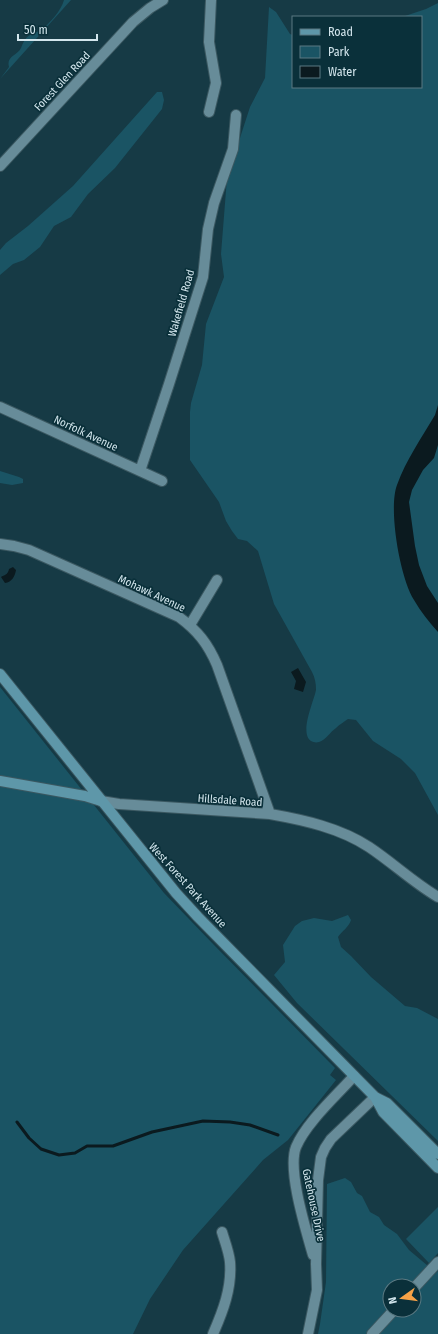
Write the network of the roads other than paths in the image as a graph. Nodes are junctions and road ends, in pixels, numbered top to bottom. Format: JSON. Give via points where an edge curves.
{"nodes":[{"id":1,"x":164,"y":0,"type":"edge"},
{"id":2,"x":211,"y":0,"type":"edge"},
{"id":3,"x":209,"y":112,"type":"dead end"},
{"id":4,"x":236,"y":115,"type":"dead end"},
{"id":5,"x":0,"y":166,"type":"edge"},
{"id":6,"x":0,"y":407,"type":"edge"},
{"id":7,"x":140,"y":471,"type":"junction"},
{"id":8,"x":162,"y":481,"type":"dead end"},
{"id":9,"x":0,"y":544,"type":"edge"},
{"id":10,"x":217,"y":580,"type":"dead end"},
{"id":11,"x":190,"y":625,"type":"junction"},
{"id":12,"x":0,"y":674,"type":"edge"},
{"id":13,"x":0,"y":781,"type":"edge"},
{"id":14,"x":101,"y":801,"type":"junction"},
{"id":15,"x":270,"y":814,"type":"junction"},
{"id":16,"x":438,"y":897,"type":"edge"},
{"id":17,"x":354,"y":1076,"type":"junction"},
{"id":18,"x":375,"y":1097,"type":"junction"},
{"id":19,"x":438,"y":1154,"type":"edge"},
{"id":20,"x":438,"y":1168,"type":"edge"},
{"id":21,"x":222,"y":1232,"type":"dead end"},
{"id":22,"x":438,"y":1262,"type":"edge"},
{"id":23,"x":316,"y":1264,"type":"junction"},
{"id":24,"x":422,"y":1279,"type":"edge"},
{"id":25,"x":387,"y":1318,"type":"edge"},
{"id":26,"x":213,"y":1334,"type":"edge"},
{"id":27,"x":308,"y":1334,"type":"edge"},
{"id":28,"x":372,"y":1334,"type":"edge"}],
"edges":[{"from":1,"to":5,"type":"street","name":"Forest Glen Road","via":[[133,22]]},
{"from":2,"to":3,"type":"street","via":[[209,42],[216,83]]},
{"from":4,"to":7,"type":"street","name":"Wakefield Road","via":[[232,149],[208,229],[203,277]]},
{"from":6,"to":7,"type":"street","name":"Norfolk Avenue"},
{"from":7,"to":8,"type":"street","name":"Norfolk Avenue"},
{"from":9,"to":11,"type":"street","name":"Mohawk Avenue","via":[[29,550],[179,617]]},
{"from":10,"to":11,"type":"street"},
{"from":11,"to":15,"type":"street","name":"Mohawk Avenue","via":[[211,651]]},
{"from":12,"to":14,"type":"main road","name":"West Forest Park Avenue"},
{"from":13,"to":14,"type":"main road","name":"Hillsdale Road"},
{"from":14,"to":15,"type":"street","name":"Hillsdale Road"},
{"from":14,"to":17,"type":"main road","name":"West Forest Park Avenue","via":[[192,911]]},
{"from":15,"to":16,"type":"street","name":"Hillsdale Road","via":[[321,826],[355,839]]},
{"from":17,"to":18,"type":"main road","name":"West Forest Park Avenue"},
{"from":17,"to":23,"type":"street","name":"Gatehouse Drive","via":[[314,1120],[301,1137],[294,1154],[296,1185]]},
{"from":18,"to":19,"type":"main road","name":"West Forest Park Avenue","via":[[387,1103]]},
{"from":18,"to":20,"type":"main road","name":"West Forest Park Avenue","via":[[383,1112]]},
{"from":18,"to":23,"type":"street","name":"Gatehouse Drive","via":[[331,1139],[325,1148],[318,1180]]},
{"from":21,"to":26,"type":"street","via":[[230,1261],[230,1278],[227,1299]]},
{"from":22,"to":24,"type":"street"},
{"from":23,"to":27,"type":"street","name":"Gatehouse Drive","via":[[316,1300]]},
{"from":25,"to":28,"type":"street"}]}
